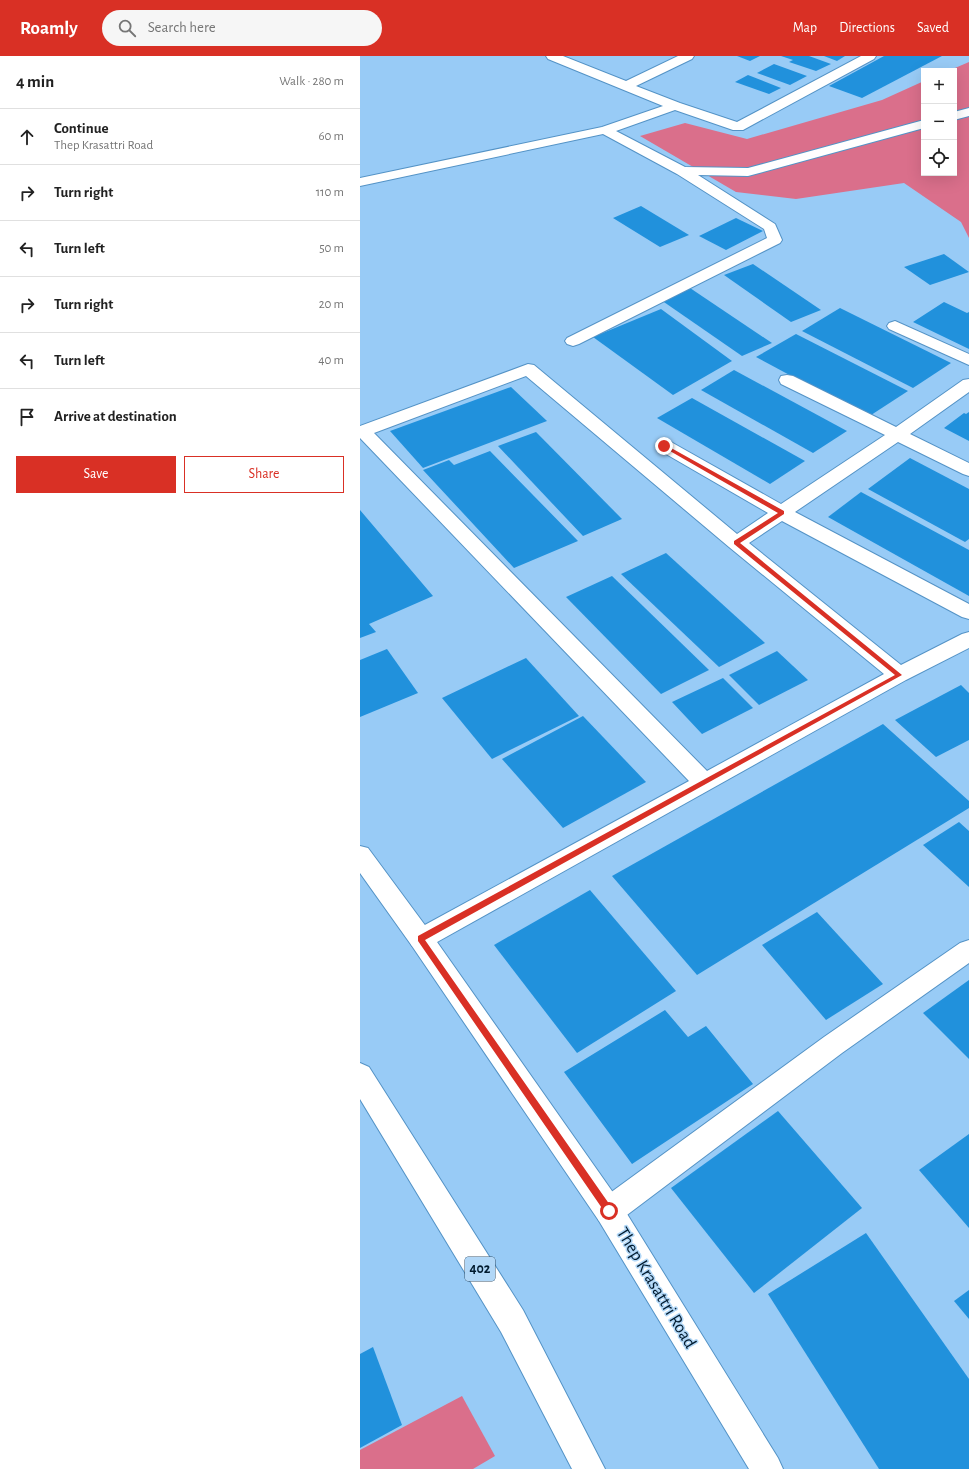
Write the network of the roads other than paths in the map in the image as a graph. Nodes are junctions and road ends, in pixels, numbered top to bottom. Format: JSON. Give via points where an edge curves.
{"nodes":[{"id":1,"x":552,"y":56,"type":"edge"},
{"id":2,"x":688,"y":56,"type":"edge"},
{"id":3,"x":870,"y":56,"type":"edge"},
{"id":4,"x":626,"y":86,"type":"junction"},
{"id":5,"x":675,"y":106,"type":"junction"},
{"id":6,"x":969,"y":112,"type":"edge"},
{"id":7,"x":957,"y":115,"type":"edge"},
{"id":8,"x":921,"y":125,"type":"edge"},
{"id":9,"x":605,"y":130,"type":"junction"},
{"id":10,"x":682,"y":170,"type":"junction"},
{"id":11,"x":360,"y":182,"type":"edge"},
{"id":12,"x":895,"y":326,"type":"dead end"},
{"id":13,"x":573,"y":341,"type":"dead end"},
{"id":14,"x":969,"y":360,"type":"edge"},
{"id":15,"x":787,"y":380,"type":"dead end"},
{"id":16,"x":969,"y":384,"type":"edge"},
{"id":17,"x":362,"y":432,"type":"edge"},
{"id":18,"x":898,"y":434,"type":"junction"},
{"id":19,"x":664,"y":446,"type":"dead end"},
{"id":20,"x":969,"y":470,"type":"edge"},
{"id":21,"x":782,"y":513,"type":"junction"},
{"id":22,"x":736,"y":543,"type":"junction"},
{"id":23,"x":969,"y":612,"type":"edge"},
{"id":24,"x":969,"y":640,"type":"edge"},
{"id":25,"x":899,"y":675,"type":"junction"},
{"id":26,"x":704,"y":782,"type":"junction"},
{"id":27,"x":360,"y":855,"type":"edge"},
{"id":28,"x":421,"y":939,"type":"junction"},
{"id":29,"x":969,"y":950,"type":"edge"},
{"id":30,"x":360,"y":1074,"type":"edge"},
{"id":31,"x":609,"y":1211,"type":"junction"},
{"id":32,"x":589,"y":1469,"type":"edge"},
{"id":33,"x":767,"y":1469,"type":"edge"}],
"edges":[{"from":1,"to":4,"type":"street"},
{"from":2,"to":4,"type":"street"},
{"from":3,"to":5,"type":"street","via":[[738,127]]},
{"from":4,"to":5,"type":"street"},
{"from":5,"to":9,"type":"street"},
{"from":6,"to":7,"type":"street"},
{"from":8,"to":10,"type":"street","via":[[748,172]]},
{"from":9,"to":10,"type":"street"},
{"from":9,"to":11,"type":"street"},
{"from":10,"to":13,"type":"street","via":[[770,228],[775,240]]},
{"from":12,"to":14,"type":"street"},
{"from":15,"to":18,"type":"street"},
{"from":16,"to":18,"type":"street"},
{"from":17,"to":22,"type":"street","via":[[528,369]]},
{"from":17,"to":26,"type":"street"},
{"from":18,"to":20,"type":"street"},
{"from":18,"to":21,"type":"street"},
{"from":19,"to":21,"type":"street"},
{"from":21,"to":22,"type":"street"},
{"from":21,"to":23,"type":"street"},
{"from":22,"to":25,"type":"street"},
{"from":24,"to":25,"type":"street"},
{"from":25,"to":26,"type":"street"},
{"from":26,"to":28,"type":"street"},
{"from":27,"to":28,"type":"street","name":"Thep Krasattri Road"},
{"from":28,"to":31,"type":"street","name":"Thep Krasattri Road"},
{"from":29,"to":31,"type":"street","via":[[833,1045]]},
{"from":30,"to":32,"type":"street","number":"402","via":[[512,1321]]},
{"from":31,"to":33,"type":"street","name":"Thep Krasattri Road"}]}
